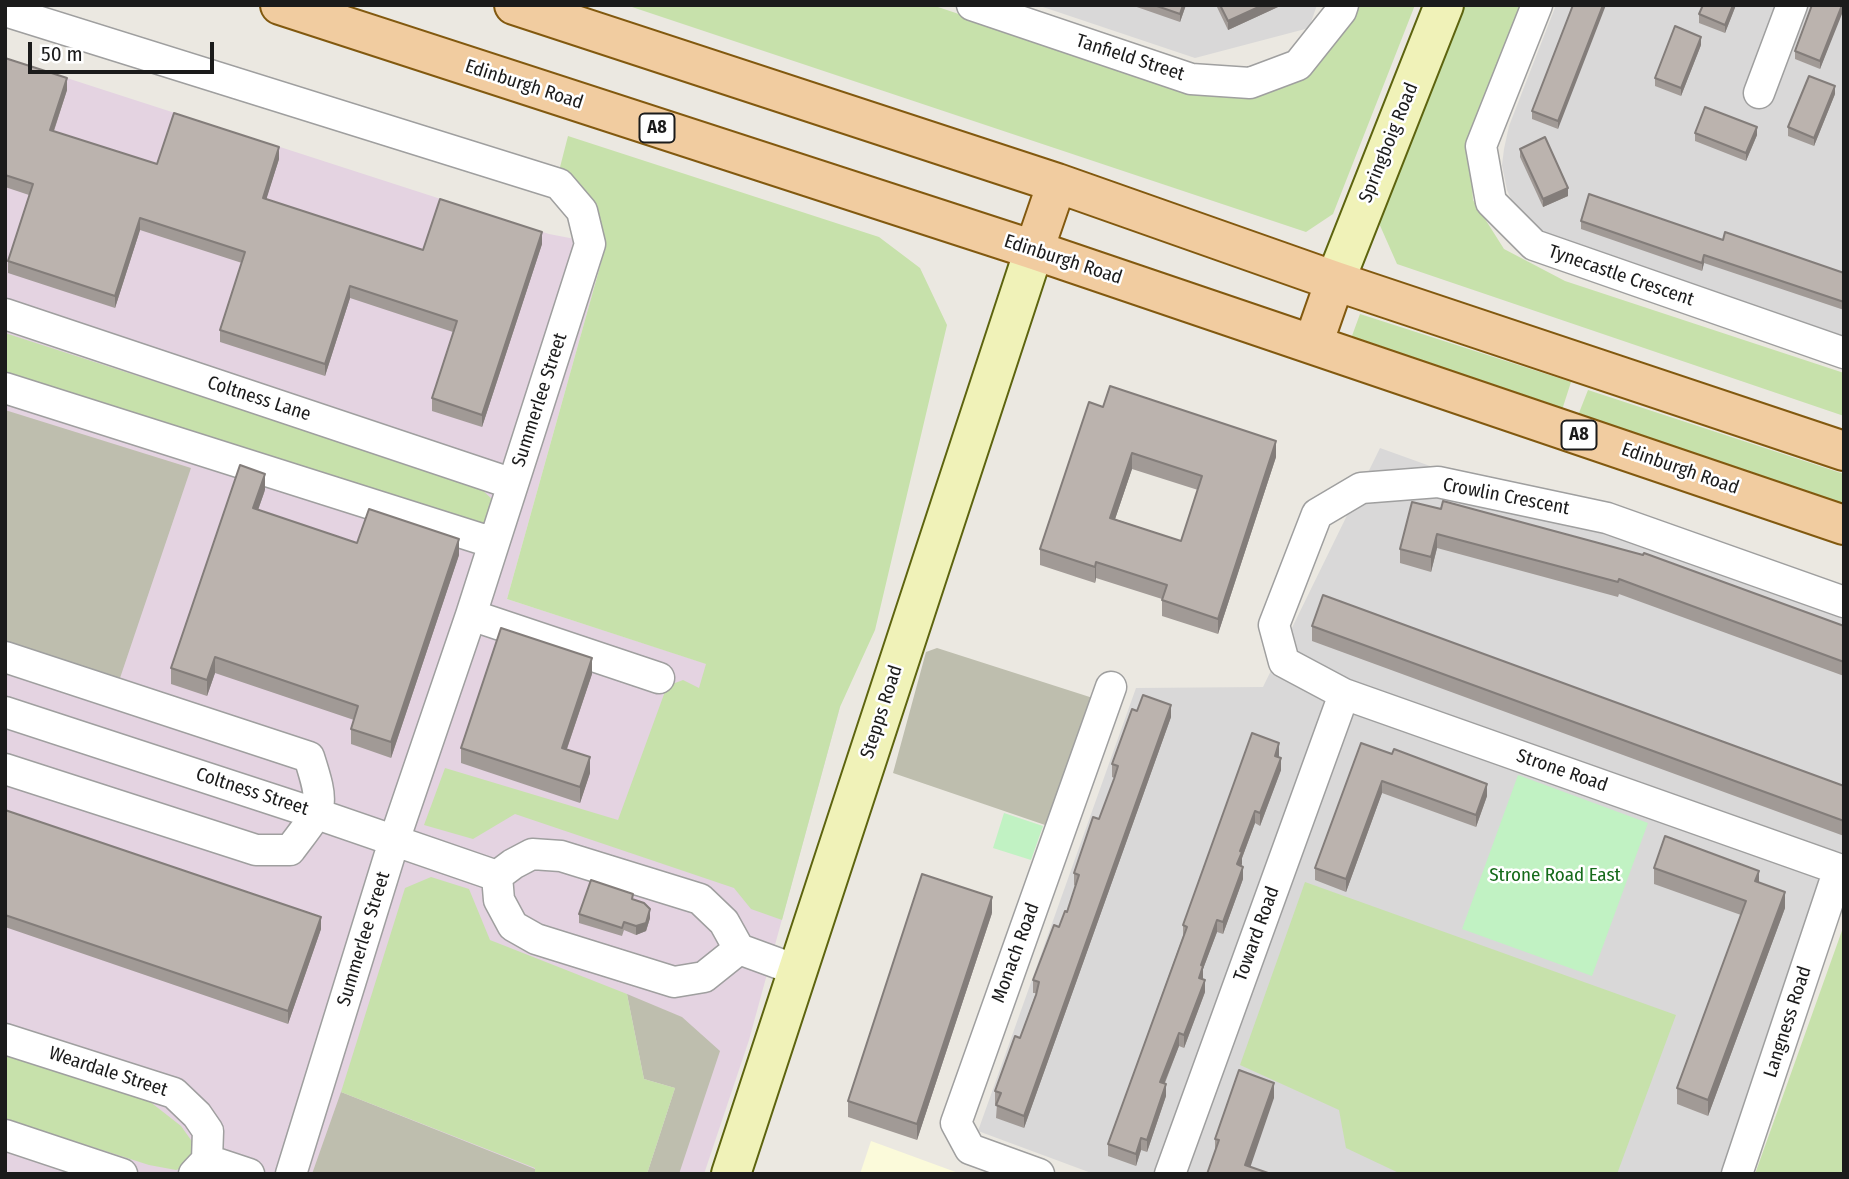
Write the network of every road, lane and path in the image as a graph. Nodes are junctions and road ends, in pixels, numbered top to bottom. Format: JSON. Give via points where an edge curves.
{"nodes":[{"id":1,"x":280,"y":5,"type":"edge"},
{"id":2,"x":514,"y":5,"type":"edge"},
{"id":3,"x":972,"y":5,"type":"edge"},
{"id":4,"x":1343,"y":5,"type":"edge"},
{"id":5,"x":1444,"y":5,"type":"edge"},
{"id":6,"x":1537,"y":5,"type":"edge"},
{"id":7,"x":1792,"y":5,"type":"edge"},
{"id":8,"x":5,"y":11,"type":"edge"},
{"id":9,"x":1759,"y":93,"type":"dead end"},
{"id":10,"x":1057,"y":183,"type":"junction"},
{"id":11,"x":1034,"y":250,"type":"junction"},
{"id":12,"x":1335,"y":281,"type":"junction"},
{"id":13,"x":5,"y":314,"type":"edge"},
{"id":14,"x":1314,"y":344,"type":"junction"},
{"id":15,"x":1844,"y":353,"type":"edge"},
{"id":16,"x":5,"y":388,"type":"edge"},
{"id":17,"x":1844,"y":451,"type":"edge"},
{"id":18,"x":513,"y":484,"type":"junction"},
{"id":19,"x":1844,"y":525,"type":"edge"},
{"id":20,"x":494,"y":543,"type":"junction"},
{"id":21,"x":1844,"y":602,"type":"edge"},
{"id":22,"x":471,"y":615,"type":"junction"},
{"id":23,"x":5,"y":657,"type":"edge"},
{"id":24,"x":1284,"y":662,"type":"joint"},
{"id":25,"x":659,"y":678,"type":"dead end"},
{"id":26,"x":1111,"y":687,"type":"dead end"},
{"id":27,"x":1344,"y":694,"type":"junction"},
{"id":28,"x":5,"y":712,"type":"edge"},
{"id":29,"x":5,"y":769,"type":"edge"},
{"id":30,"x":317,"y":814,"type":"junction"},
{"id":31,"x":394,"y":841,"type":"junction"},
{"id":32,"x":1841,"y":870,"type":"edge"},
{"id":33,"x":497,"y":877,"type":"junction"},
{"id":34,"x":739,"y":949,"type":"junction"},
{"id":35,"x":799,"y":971,"type":"junction"},
{"id":36,"x":5,"y":1038,"type":"edge"},
{"id":37,"x":5,"y":1135,"type":"edge"},
{"id":38,"x":201,"y":1167,"type":"edge"},
{"id":39,"x":122,"y":1174,"type":"edge"},
{"id":40,"x":248,"y":1174,"type":"edge"},
{"id":41,"x":291,"y":1174,"type":"edge"},
{"id":42,"x":731,"y":1174,"type":"edge"},
{"id":43,"x":1039,"y":1174,"type":"edge"},
{"id":44,"x":1170,"y":1174,"type":"edge"},
{"id":45,"x":1737,"y":1174,"type":"edge"}],
"edges":[{"from":1,"to":11,"type":"main road","name":"Edinburgh Road","number":"A8"},
{"from":2,"to":10,"type":"main road"},
{"from":3,"to":4,"type":"street","name":"Tanfield Street","via":[[1191,79],[1250,83],[1298,65]]},
{"from":5,"to":12,"type":"main road","name":"Springboig Road"},
{"from":6,"to":15,"type":"street","name":"Tynecastle Crescent","via":[[1481,146],[1491,202],[1534,245]]},
{"from":7,"to":9,"type":"street"},
{"from":8,"to":18,"type":"street","name":"Summerlee Street","via":[[559,184],[582,211],[590,244]]},
{"from":10,"to":11,"type":"main road"},
{"from":10,"to":12,"type":"main road"},
{"from":11,"to":14,"type":"main road","name":"Edinburgh Road","number":"A8"},
{"from":11,"to":35,"type":"main road","name":"Stepps Road"},
{"from":12,"to":14,"type":"main road"},
{"from":12,"to":17,"type":"main road"},
{"from":13,"to":18,"type":"street","name":"Coltness Lane"},
{"from":14,"to":19,"type":"main road","name":"Edinburgh Road","number":"A8"},
{"from":16,"to":20,"type":"street"},
{"from":18,"to":20,"type":"street","name":"Summerlee Street"},
{"from":20,"to":22,"type":"street","name":"Summerlee Street"},
{"from":21,"to":24,"type":"street","name":"Crowlin Crescent","via":[[1607,518],[1438,482],[1361,488],[1317,514],[1274,625]]},
{"from":22,"to":25,"type":"street"},
{"from":22,"to":31,"type":"street","name":"Summerlee Street"},
{"from":23,"to":30,"type":"street","via":[[309,757],[321,793]]},
{"from":24,"to":27,"type":"street","name":"Strone Road"},
{"from":26,"to":43,"type":"street","name":"Monach Road","via":[[956,1123],[970,1149]]},
{"from":27,"to":32,"type":"street","name":"Strone Road"},
{"from":27,"to":44,"type":"street","name":"Toward Road"},
{"from":28,"to":30,"type":"street","name":"Coltness Street"},
{"from":29,"to":30,"type":"street","via":[[256,850],[290,850]]},
{"from":30,"to":31,"type":"street","name":"Coltness Street"},
{"from":31,"to":33,"type":"street","name":"Coltness Street"},
{"from":31,"to":41,"type":"street","name":"Summerlee Street"},
{"from":32,"to":45,"type":"street","name":"Langness Road"},
{"from":33,"to":34,"type":"street","via":[[532,854],[561,856],[700,899],[724,922]]},
{"from":33,"to":34,"type":"street","via":[[499,900],[513,926],[536,939],[674,982],[704,977]]},
{"from":34,"to":35,"type":"street"},
{"from":35,"to":42,"type":"main road","name":"Stepps Road"},
{"from":36,"to":38,"type":"street","name":"Weardale Street","via":[[174,1093],[208,1131]]},
{"from":37,"to":39,"type":"street"},
{"from":38,"to":40,"type":"street","name":"Weardale Street"}]}
